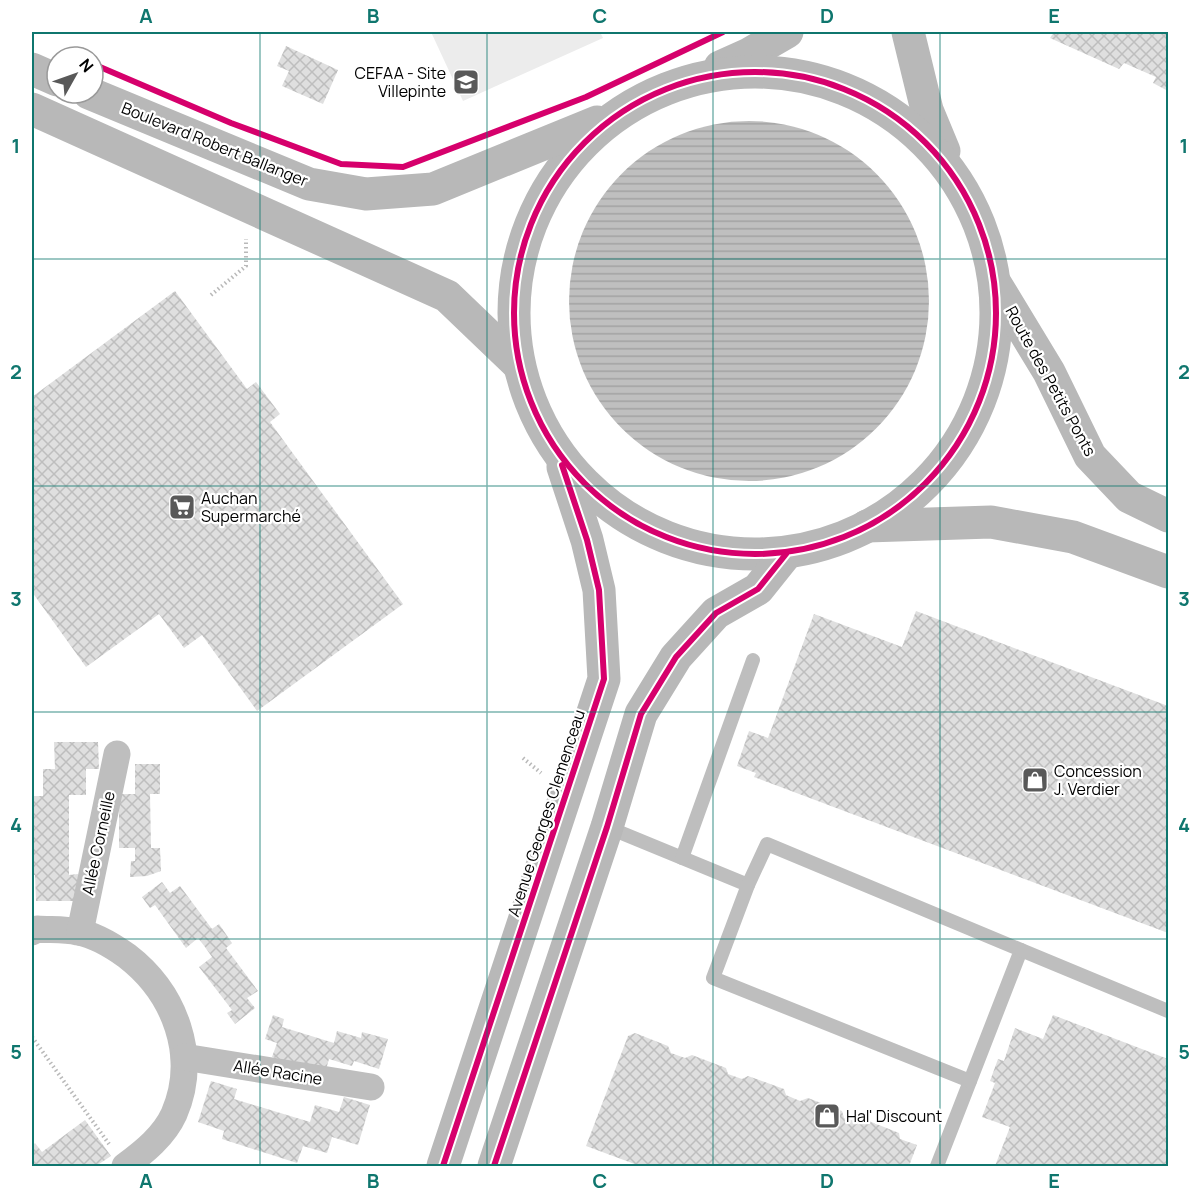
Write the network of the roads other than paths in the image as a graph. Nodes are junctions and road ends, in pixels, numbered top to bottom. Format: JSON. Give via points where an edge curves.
{"nodes":[{"id":1,"x":787,"y":32,"type":"edge"},
{"id":2,"x":908,"y":32,"type":"edge"},
{"id":3,"x":699,"y":76,"type":"junction"},
{"id":4,"x":105,"y":100,"type":"edge"},
{"id":5,"x":32,"y":109,"type":"edge"},
{"id":6,"x":615,"y":115,"type":"junction"},
{"id":7,"x":955,"y":177,"type":"junction"},
{"id":8,"x":995,"y":283,"type":"junction"},
{"id":9,"x":518,"y":364,"type":"junction"},
{"id":10,"x":561,"y":462,"type":"junction"},
{"id":11,"x":1168,"y":516,"type":"edge"},
{"id":12,"x":867,"y":526,"type":"junction"},
{"id":13,"x":786,"y":554,"type":"junction"},
{"id":14,"x":1168,"y":572,"type":"edge"},
{"id":15,"x":753,"y":660,"type":"dead end"},
{"id":16,"x":117,"y":754,"type":"dead end"},
{"id":17,"x":607,"y":827,"type":"junction"},
{"id":18,"x":682,"y":858,"type":"junction"},
{"id":19,"x":748,"y":885,"type":"junction"},
{"id":20,"x":32,"y":932,"type":"edge"},
{"id":21,"x":80,"y":932,"type":"junction"},
{"id":22,"x":1021,"y":950,"type":"junction"},
{"id":23,"x":1168,"y":1011,"type":"edge"},
{"id":24,"x":184,"y":1057,"type":"junction"},
{"id":25,"x":970,"y":1081,"type":"junction"},
{"id":26,"x":371,"y":1087,"type":"dead end"},
{"id":27,"x":125,"y":1166,"type":"edge"},
{"id":28,"x":443,"y":1167,"type":"edge"},
{"id":29,"x":494,"y":1167,"type":"edge"},
{"id":30,"x":937,"y":1167,"type":"edge"}],
"edges":[{"from":1,"to":3,"type":"main road"},
{"from":2,"to":7,"type":"main road","via":[[927,110]]},
{"from":3,"to":6,"type":"main road"},
{"from":3,"to":7,"type":"main road","via":[[750,70],[825,81],[870,99],[917,130]]},
{"from":4,"to":6,"type":"main road","name":"Boulevard Robert Ballanger","via":[[309,184],[366,194],[433,189]]},
{"from":5,"to":9,"type":"main road","via":[[447,296]]},
{"from":6,"to":9,"type":"main road","via":[[574,152],[540,204],[520,257],[515,306]]},
{"from":7,"to":8,"type":"main road","via":[[983,230]]},
{"from":8,"to":11,"type":"main road","name":"Route des Petits Ponts","via":[[1049,372],[1090,456],[1130,497]]},
{"from":8,"to":12,"type":"main road","via":[[995,340],[981,400],[953,455],[913,492]]},
{"from":9,"to":10,"type":"main road","via":[[534,416]]},
{"from":10,"to":13,"type":"main road","via":[[640,527],[687,546],[735,557]]},
{"from":10,"to":28,"type":"main road","name":"Avenue Georges Clemenceau","via":[[599,590],[604,679]]},
{"from":12,"to":13,"type":"main road","via":[[828,544]]},
{"from":12,"to":14,"type":"main road","via":[[991,522],[1073,537]]},
{"from":13,"to":17,"type":"main road","via":[[758,589],[716,613],[676,657],[641,714]]},
{"from":15,"to":18,"type":"lane"},
{"from":16,"to":21,"type":"street","name":"Allée Corneille"},
{"from":17,"to":18,"type":"lane"},
{"from":17,"to":29,"type":"main road"},
{"from":18,"to":19,"type":"lane"},
{"from":19,"to":22,"type":"lane","via":[[767,844]]},
{"from":19,"to":25,"type":"lane","via":[[713,978]]},
{"from":20,"to":21,"type":"street"},
{"from":21,"to":24,"type":"street","via":[[114,946],[147,972],[165,996],[179,1025]]},
{"from":22,"to":23,"type":"lane"},
{"from":22,"to":25,"type":"lane"},
{"from":24,"to":26,"type":"street","name":"Allée Racine"},
{"from":24,"to":27,"type":"street","via":[[182,1091],[173,1116],[156,1140]]},
{"from":25,"to":30,"type":"lane"}]}
